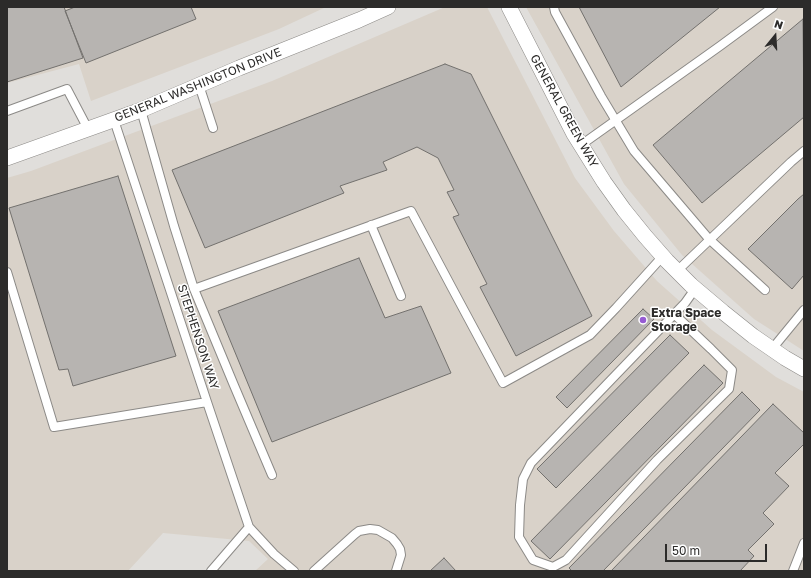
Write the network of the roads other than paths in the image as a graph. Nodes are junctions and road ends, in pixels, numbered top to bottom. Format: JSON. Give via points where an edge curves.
{"nodes":[{"id":1,"x":388,"y":7,"type":"edge"},
{"id":2,"x":509,"y":7,"type":"edge"},
{"id":3,"x":554,"y":7,"type":"edge"},
{"id":4,"x":773,"y":7,"type":"edge"},
{"id":5,"x":198,"y":85,"type":"junction"},
{"id":6,"x":141,"y":110,"type":"junction"},
{"id":7,"x":7,"y":111,"type":"edge"},
{"id":8,"x":114,"y":120,"type":"junction"},
{"id":9,"x":615,"y":120,"type":"junction"},
{"id":10,"x":213,"y":128,"type":"dead end"},
{"id":11,"x":88,"y":129,"type":"junction"},
{"id":12,"x":581,"y":145,"type":"junction"},
{"id":13,"x":804,"y":151,"type":"edge"},
{"id":14,"x":7,"y":158,"type":"edge"},
{"id":15,"x":371,"y":225,"type":"junction"},
{"id":16,"x":710,"y":240,"type":"junction"},
{"id":17,"x":663,"y":256,"type":"junction"},
{"id":18,"x":677,"y":271,"type":"junction"},
{"id":19,"x":7,"y":272,"type":"edge"},
{"id":20,"x":194,"y":289,"type":"junction"},
{"id":21,"x":696,"y":289,"type":"junction"},
{"id":22,"x":765,"y":290,"type":"dead end"},
{"id":23,"x":401,"y":296,"type":"dead end"},
{"id":24,"x":804,"y":310,"type":"edge"},
{"id":25,"x":674,"y":314,"type":"junction"},
{"id":26,"x":772,"y":349,"type":"junction"},
{"id":27,"x":804,"y":369,"type":"edge"},
{"id":28,"x":206,"y":402,"type":"junction"},
{"id":29,"x":272,"y":475,"type":"dead end"},
{"id":30,"x":249,"y":526,"type":"junction"},
{"id":31,"x":804,"y":543,"type":"edge"},
{"id":32,"x":211,"y":571,"type":"edge"},
{"id":33,"x":294,"y":571,"type":"edge"},
{"id":34,"x":314,"y":571,"type":"edge"},
{"id":35,"x":396,"y":571,"type":"edge"},
{"id":36,"x":793,"y":571,"type":"edge"}],
"edges":[{"from":1,"to":5,"type":"street","name":"GENERAL WASHINGTON DRIVE"},
{"from":2,"to":12,"type":"street","name":"GENERAL GREEN WAY"},
{"from":3,"to":9,"type":"lane"},
{"from":4,"to":9,"type":"lane"},
{"from":5,"to":6,"type":"street","name":"GENERAL WASHINGTON DRIVE"},
{"from":5,"to":10,"type":"lane"},
{"from":6,"to":8,"type":"street","name":"GENERAL WASHINGTON DRIVE"},
{"from":6,"to":20,"type":"lane"},
{"from":7,"to":11,"type":"lane","via":[[67,89]]},
{"from":8,"to":11,"type":"street","name":"GENERAL WASHINGTON DRIVE"},
{"from":8,"to":28,"type":"lane","name":"STEPHENSON WAY"},
{"from":9,"to":12,"type":"lane"},
{"from":9,"to":16,"type":"lane","via":[[634,151]]},
{"from":11,"to":14,"type":"street","name":"GENERAL WASHINGTON DRIVE"},
{"from":12,"to":17,"type":"street","name":"GENERAL GREEN WAY","via":[[624,210]]},
{"from":13,"to":16,"type":"lane"},
{"from":15,"to":17,"type":"lane","via":[[411,211],[503,383],[590,336]]},
{"from":15,"to":20,"type":"lane"},
{"from":15,"to":23,"type":"lane"},
{"from":16,"to":18,"type":"lane"},
{"from":16,"to":22,"type":"lane"},
{"from":17,"to":18,"type":"street","name":"GENERAL GREEN WAY"},
{"from":18,"to":21,"type":"street","name":"GENERAL GREEN WAY"},
{"from":19,"to":28,"type":"lane","via":[[54,427]]},
{"from":20,"to":29,"type":"lane"},
{"from":21,"to":25,"type":"lane"},
{"from":21,"to":26,"type":"street","name":"GENERAL GREEN WAY"},
{"from":24,"to":26,"type":"lane"},
{"from":25,"to":25,"type":"lane","via":[[531,463],[523,479],[519,537],[533,560],[553,567],[566,560],[657,460],[729,389],[732,370]]},
{"from":26,"to":27,"type":"street","name":"GENERAL GREEN WAY"},
{"from":28,"to":30,"type":"lane","name":"STEPHENSON WAY"},
{"from":30,"to":32,"type":"lane"},
{"from":30,"to":33,"type":"lane","name":"STEPHENSON WAY","via":[[274,554]]},
{"from":31,"to":36,"type":"lane"},
{"from":34,"to":35,"type":"lane","via":[[359,531],[370,529],[378,530],[397,544],[400,555]]}]}
